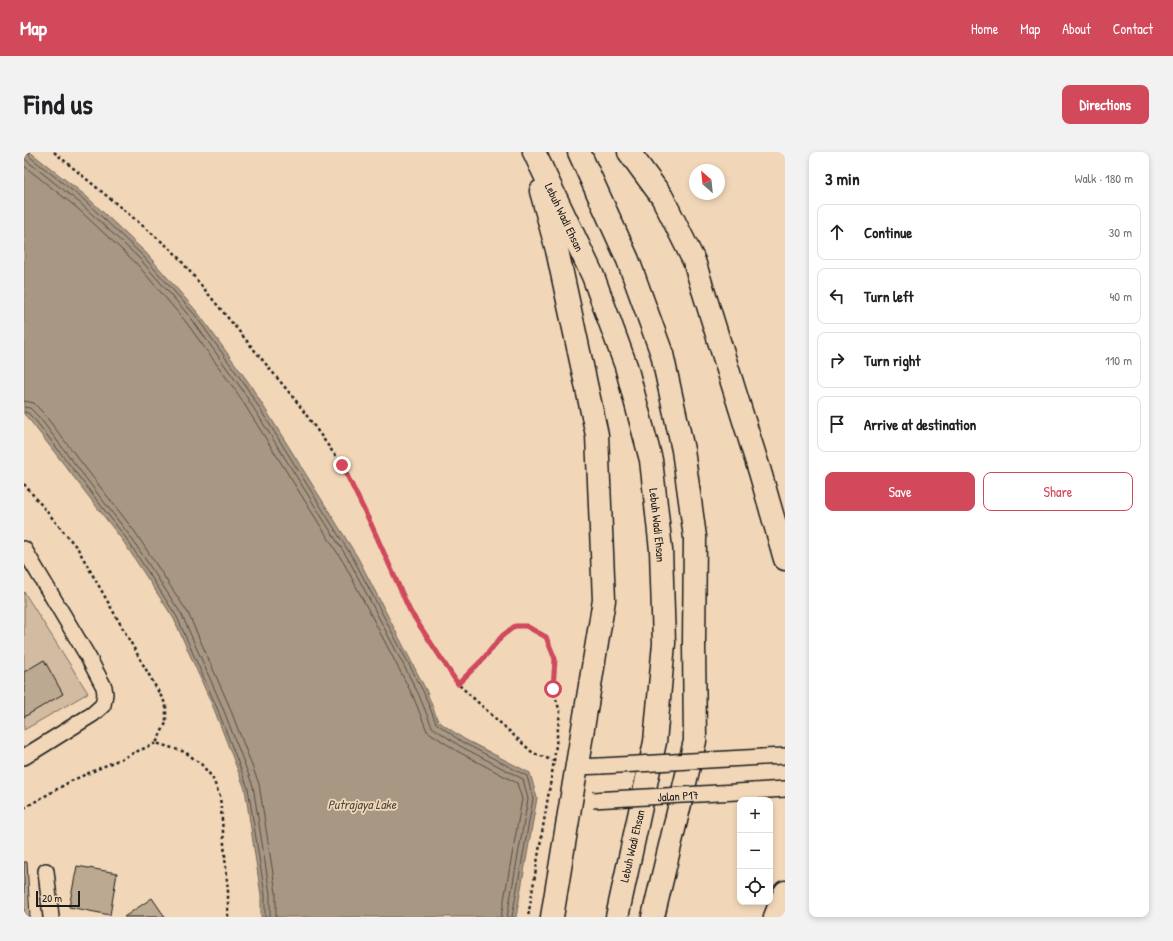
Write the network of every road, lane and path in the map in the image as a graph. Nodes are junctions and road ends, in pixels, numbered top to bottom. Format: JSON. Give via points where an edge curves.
{"nodes":[{"id":1,"x":54,"y":152,"type":"edge"},
{"id":2,"x":530,"y":152,"type":"edge"},
{"id":3,"x":534,"y":152,"type":"edge"},
{"id":4,"x":579,"y":152,"type":"edge"},
{"id":5,"x":629,"y":152,"type":"edge"},
{"id":6,"x":24,"y":484,"type":"edge"},
{"id":7,"x":24,"y":549,"type":"edge"},
{"id":8,"x":785,"y":559,"type":"edge"},
{"id":9,"x":458,"y":684,"type":"junction"},
{"id":10,"x":156,"y":743,"type":"junction"},
{"id":11,"x":785,"y":756,"type":"edge"},
{"id":12,"x":24,"y":757,"type":"edge"},
{"id":13,"x":554,"y":761,"type":"junction"},
{"id":14,"x":576,"y":767,"type":"junction"},
{"id":15,"x":785,"y":789,"type":"edge"},
{"id":16,"x":570,"y":802,"type":"junction"},
{"id":17,"x":24,"y":808,"type":"edge"},
{"id":18,"x":46,"y":871,"type":"dead end"},
{"id":19,"x":785,"y":892,"type":"edge"},
{"id":20,"x":51,"y":917,"type":"edge"},
{"id":21,"x":228,"y":917,"type":"edge"},
{"id":22,"x":528,"y":917,"type":"edge"},
{"id":23,"x":552,"y":917,"type":"edge"},
{"id":24,"x":617,"y":917,"type":"edge"},
{"id":25,"x":653,"y":917,"type":"edge"},
{"id":26,"x":775,"y":917,"type":"edge"}],
"edges":[{"from":1,"to":9,"type":"path","via":[[173,251],[297,402],[342,465],[410,611]]},
{"from":2,"to":14,"type":"main road","via":[[557,250],[597,435],[604,600]]},
{"from":3,"to":24,"type":"main road","name":"Lebuh Wadi Ehsan","via":[[593,276],[626,366],[651,460],[661,543],[664,643],[656,742]]},
{"from":4,"to":25,"type":"main road","via":[[628,260],[662,354],[683,450],[696,537],[696,741]]},
{"from":5,"to":8,"type":"main road","via":[[662,198],[694,261]]},
{"from":6,"to":10,"type":"path","via":[[78,549],[166,705],[166,723]]},
{"from":7,"to":12,"type":"street","via":[[87,655],[104,687],[105,694],[103,705],[93,714]]},
{"from":9,"to":13,"type":"path","via":[[533,753]]},
{"from":9,"to":13,"type":"path","via":[[502,636],[515,626],[526,626],[546,637],[555,659],[553,689],[560,712]]},
{"from":10,"to":17,"type":"path","via":[[71,781]]},
{"from":10,"to":21,"type":"path","via":[[185,752],[202,764],[212,777],[220,796]]},
{"from":11,"to":14,"type":"street","bridge":true},
{"from":13,"to":22,"type":"path"},
{"from":14,"to":16,"type":"main road"},
{"from":15,"to":16,"type":"street","name":"Jalan P17","bridge":true},
{"from":16,"to":23,"type":"main road"},
{"from":18,"to":20,"type":"street"},
{"from":19,"to":26,"type":"main road"}]}
